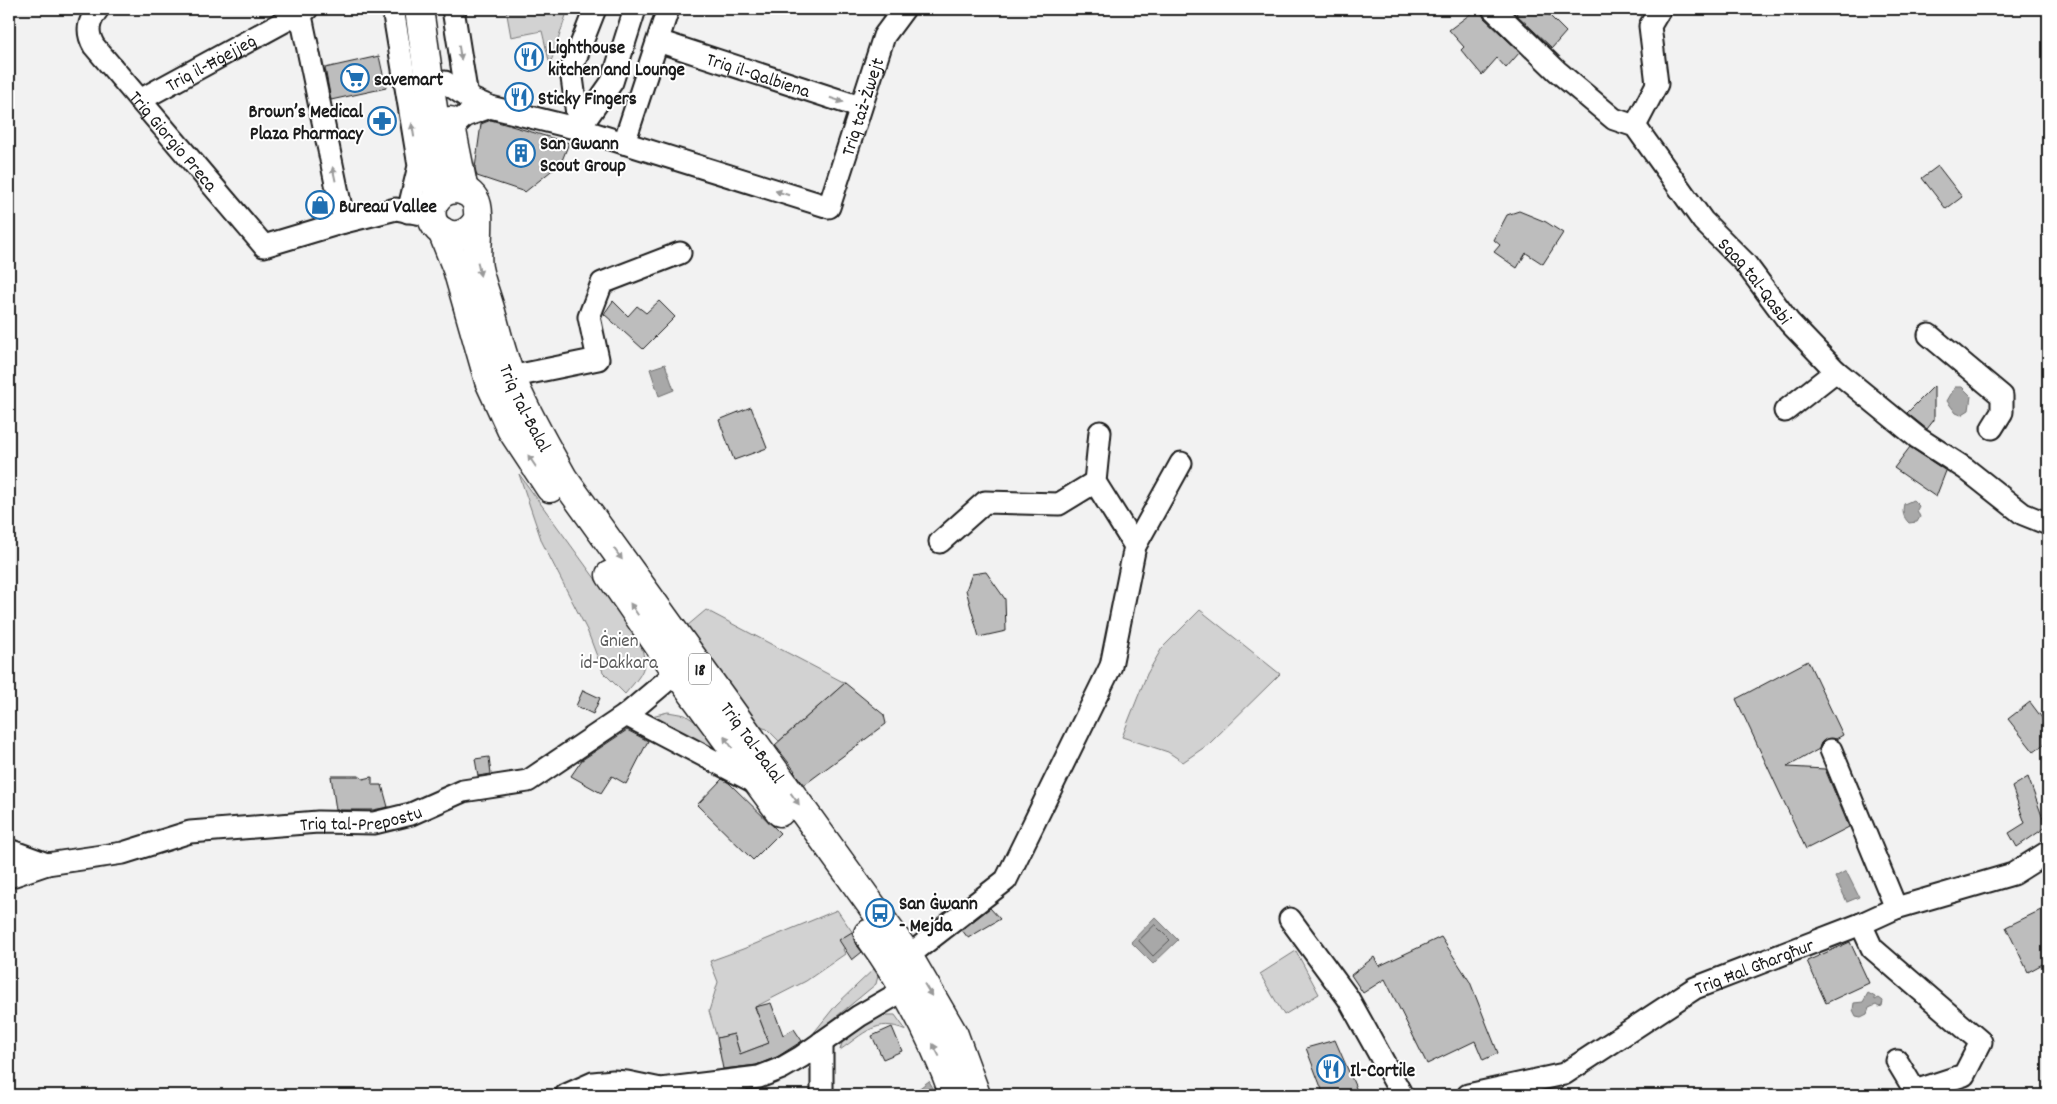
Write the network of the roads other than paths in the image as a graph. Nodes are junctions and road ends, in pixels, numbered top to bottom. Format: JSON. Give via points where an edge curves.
{"nodes":[{"id":1,"x":98,"y":9,"type":"edge"},
{"id":2,"x":393,"y":9,"type":"edge"},
{"id":3,"x":419,"y":9,"type":"edge"},
{"id":4,"x":435,"y":9,"type":"edge"},
{"id":5,"x":453,"y":9,"type":"edge"},
{"id":6,"x":595,"y":9,"type":"edge"},
{"id":7,"x":635,"y":9,"type":"edge"},
{"id":8,"x":668,"y":9,"type":"edge"},
{"id":9,"x":904,"y":9,"type":"edge"},
{"id":10,"x":1493,"y":9,"type":"edge"},
{"id":11,"x":1660,"y":9,"type":"edge"},
{"id":12,"x":304,"y":10,"type":"edge"},
{"id":13,"x":658,"y":41,"type":"junction"},
{"id":14,"x":445,"y":82,"type":"junction"},
{"id":15,"x":467,"y":97,"type":"junction"},
{"id":16,"x":140,"y":100,"type":"junction"},
{"id":17,"x":490,"y":107,"type":"junction"},
{"id":18,"x":860,"y":107,"type":"junction"},
{"id":19,"x":1635,"y":126,"type":"junction"},
{"id":20,"x":579,"y":128,"type":"junction"},
{"id":21,"x":451,"y":129,"type":"junction"},
{"id":22,"x":624,"y":143,"type":"junction"},
{"id":23,"x":464,"y":191,"type":"junction"},
{"id":24,"x":429,"y":201,"type":"junction"},
{"id":25,"x":477,"y":221,"type":"junction"},
{"id":26,"x":344,"y":222,"type":"junction"},
{"id":27,"x":680,"y":253,"type":"dead end"},
{"id":28,"x":1929,"y":335,"type":"dead end"},
{"id":29,"x":1836,"y":371,"type":"junction"},
{"id":30,"x":510,"y":377,"type":"junction"},
{"id":31,"x":1785,"y":411,"type":"dead end"},
{"id":32,"x":1992,"y":428,"type":"dead end"},
{"id":33,"x":1100,"y":432,"type":"dead end"},
{"id":34,"x":1181,"y":463,"type":"dead end"},
{"id":35,"x":1095,"y":482,"type":"junction"},
{"id":36,"x":2048,"y":524,"type":"edge"},
{"id":37,"x":940,"y":542,"type":"dead end"},
{"id":38,"x":1135,"y":546,"type":"junction"},
{"id":39,"x":677,"y":672,"type":"junction"},
{"id":40,"x":626,"y":715,"type":"junction"},
{"id":41,"x":1830,"y":750,"type":"dead end"},
{"id":42,"x":761,"y":785,"type":"junction"},
{"id":43,"x":9,"y":850,"type":"edge"},
{"id":44,"x":2048,"y":852,"type":"edge"},
{"id":45,"x":47,"y":864,"type":"junction"},
{"id":46,"x":9,"y":877,"type":"edge"},
{"id":47,"x":1896,"y":908,"type":"junction"},
{"id":48,"x":1290,"y":919,"type":"dead end"},
{"id":49,"x":1861,"y":924,"type":"junction"},
{"id":50,"x":908,"y":956,"type":"junction"},
{"id":51,"x":904,"y":990,"type":"junction"},
{"id":52,"x":822,"y":1042,"type":"junction"},
{"id":53,"x":1897,"y":1061,"type":"dead end"},
{"id":54,"x":660,"y":1092,"type":"edge"},
{"id":55,"x":575,"y":1093,"type":"edge"},
{"id":56,"x":822,"y":1095,"type":"edge"},
{"id":57,"x":954,"y":1095,"type":"edge"},
{"id":58,"x":976,"y":1095,"type":"edge"},
{"id":59,"x":1402,"y":1095,"type":"edge"},
{"id":60,"x":1468,"y":1095,"type":"edge"}],
"edges":[{"from":1,"to":16,"type":"street","name":"Triq Giorgio Preca","via":[[89,24],[94,46]]},
{"from":24,"to":2,"type":"street","name":"Triq Tal-Balal","one_way":true},
{"from":3,"to":24,"type":"highway","name":"Triq Tal-Balal","number":"18","via":[[438,144]]},
{"from":4,"to":14,"type":"highway","name":"Triq Tal-Balal","number":"18"},
{"from":5,"to":15,"type":"street","one_way":true},
{"from":6,"to":20,"type":"street","via":[[571,70]]},
{"from":7,"to":20,"type":"street","via":[[612,82]]},
{"from":8,"to":13,"type":"street"},
{"from":9,"to":18,"type":"street","name":"Triq taż-Żwejt","via":[[884,36]]},
{"from":10,"to":19,"type":"street","via":[[1557,72],[1614,119]]},
{"from":11,"to":19,"type":"street","via":[[1650,26],[1657,84]]},
{"from":12,"to":16,"type":"street","name":"Triq il-Ħġejjeġ"},
{"from":26,"to":12,"type":"street","one_way":true},
{"from":13,"to":18,"type":"street","name":"Triq il-Qalbiena","one_way":true},
{"from":13,"to":22,"type":"street"},
{"from":14,"to":15,"type":"street"},
{"from":14,"to":21,"type":"highway","name":"Triq Tal-Balal","number":"18"},
{"from":15,"to":17,"type":"street"},
{"from":16,"to":26,"type":"street","name":"Triq Giorgio Preca","via":[[264,246]]},
{"from":17,"to":20,"type":"street"},
{"from":17,"to":21,"type":"street","via":[[465,116]]},
{"from":18,"to":22,"type":"street","name":"Triq taż-Żwejt","one_way":true,"via":[[829,207]]},
{"from":19,"to":29,"type":"street","name":"Sqaq tal-Qasbi","via":[[1703,221],[1745,262],[1789,322]]},
{"from":20,"to":22,"type":"street"},
{"from":21,"to":23,"type":"highway","name":"Triq Tal-Balal","number":"18"},
{"from":23,"to":24,"type":"highway","via":[[451,189]]},
{"from":23,"to":25,"type":"highway","name":"Triq Tal-Balal","number":"18","via":[[475,200]]},
{"from":24,"to":25,"type":"highway","via":[[450,235],[466,233]]},
{"from":24,"to":26,"type":"street"},
{"from":39,"to":24,"type":"highway","name":"Triq Tal-Balal","number":"18","one_way":true,"via":[[510,429],[489,381],[457,269]]},
{"from":25,"to":30,"type":"highway","name":"Triq Tal-Balal","number":"18","one_way":true,"via":[[478,267]]},
{"from":27,"to":30,"type":"street","via":[[602,283],[589,317],[598,359]]},
{"from":28,"to":32,"type":"street","via":[[2002,396],[2002,412]]},
{"from":29,"to":31,"type":"street"},
{"from":29,"to":36,"type":"street","name":"Sqaq tal-Qasbi","via":[[1918,438],[1966,469],[2023,514]]},
{"from":30,"to":50,"type":"highway","name":"Triq Tal-Balal","number":"18","one_way":true,"via":[[564,478]]},
{"from":33,"to":35,"type":"street"},
{"from":34,"to":38,"type":"street"},
{"from":35,"to":37,"type":"street","via":[[1059,504],[985,502]]},
{"from":35,"to":38,"type":"street"},
{"from":38,"to":50,"type":"street","via":[[1111,666],[1006,880]]},
{"from":39,"to":40,"type":"street","name":"Triq tal-Prepostu"},
{"from":42,"to":39,"type":"highway","name":"Triq Tal-Balal","number":"18","one_way":true},
{"from":40,"to":42,"type":"street"},
{"from":40,"to":45,"type":"street","name":"Triq tal-Prepostu","via":[[528,781],[462,792],[411,814],[374,823],[318,822],[190,832],[123,853]]},
{"from":41,"to":47,"type":"street"},
{"from":42,"to":51,"type":"highway","name":"Triq Tal-Balal","number":"18","via":[[889,962]]},
{"from":43,"to":45,"type":"street","name":"Triq tal-Prepostu"},
{"from":44,"to":47,"type":"street","name":"Triq Ħal Għargħur","via":[[2013,874]]},
{"from":45,"to":46,"type":"street"},
{"from":47,"to":49,"type":"street","name":"Triq Ħal Għargħur"},
{"from":48,"to":59,"type":"street","via":[[1341,987]]},
{"from":49,"to":53,"type":"street","via":[[1872,948],[1982,1042],[1964,1074],[1916,1091]]},
{"from":49,"to":60,"type":"street","name":"Triq Ħal Għargħur","via":[[1695,988],[1564,1074]]},
{"from":50,"to":58,"type":"highway","name":"Triq Tal-Balal","number":"18","one_way":true,"via":[[954,1035]]},
{"from":51,"to":52,"type":"street"},
{"from":57,"to":51,"type":"highway","name":"Triq Tal-Balal","number":"18","one_way":true,"via":[[943,1064]]},
{"from":52,"to":54,"type":"street","via":[[782,1068],[759,1078]]},
{"from":52,"to":56,"type":"street"},
{"from":54,"to":55,"type":"street","via":[[613,1081],[592,1083]]}]}
